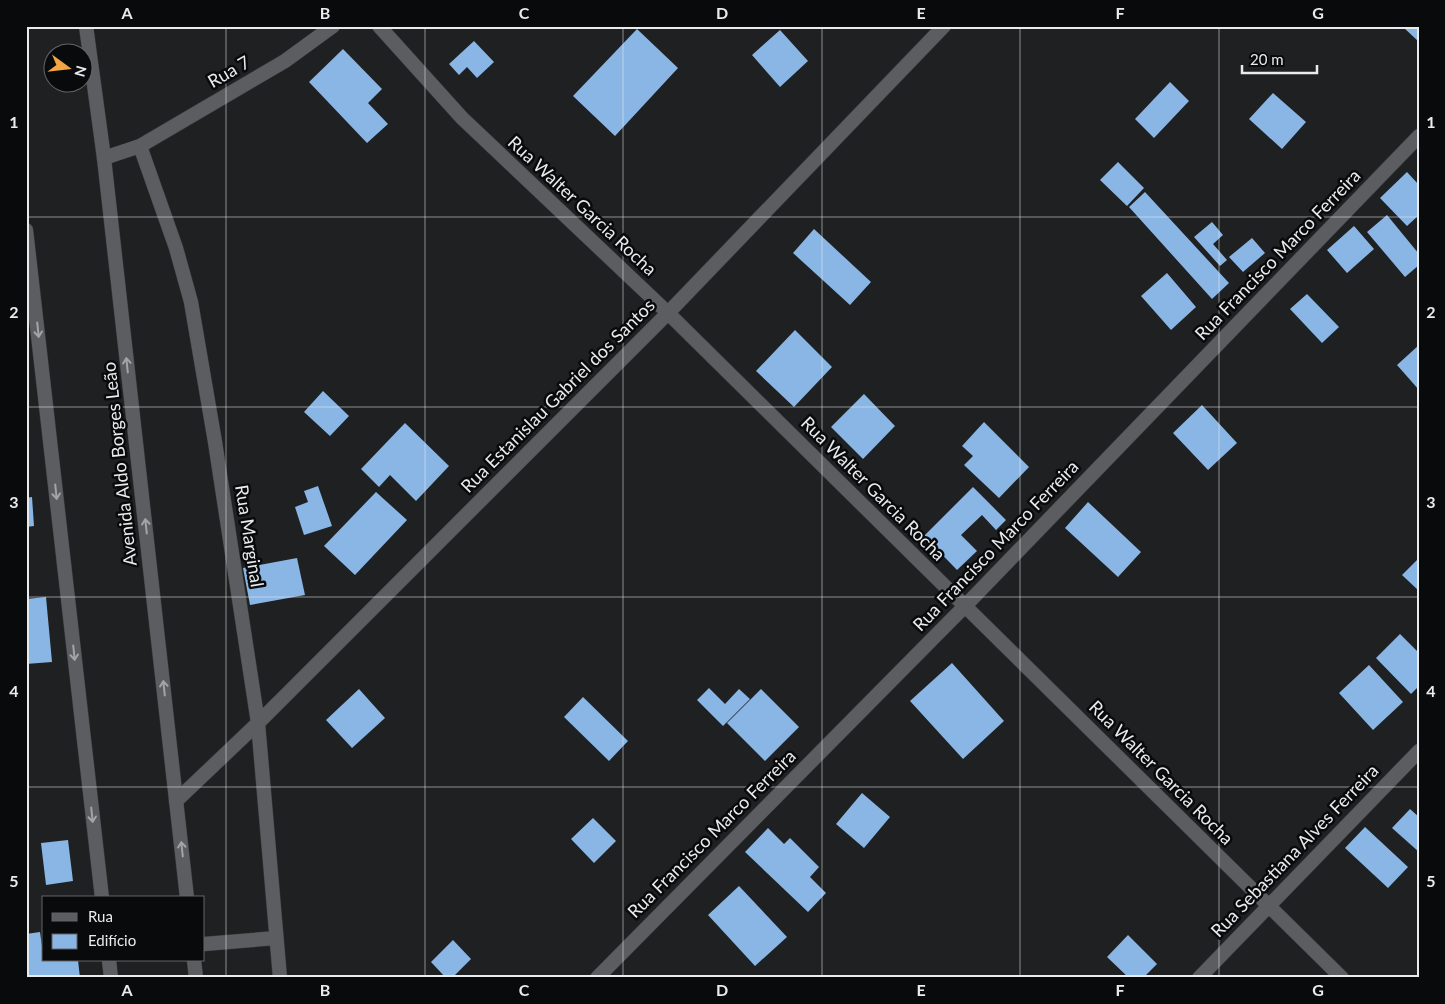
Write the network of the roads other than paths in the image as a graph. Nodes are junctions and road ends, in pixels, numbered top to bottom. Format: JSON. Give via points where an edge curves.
{"nodes":[{"id":1,"x":86,"y":26,"type":"edge"},
{"id":2,"x":333,"y":26,"type":"edge"},
{"id":3,"x":378,"y":26,"type":"edge"},
{"id":4,"x":944,"y":26,"type":"edge"},
{"id":5,"x":1419,"y":136,"type":"edge"},
{"id":6,"x":140,"y":146,"type":"junction"},
{"id":7,"x":104,"y":158,"type":"junction"},
{"id":8,"x":26,"y":230,"type":"edge"},
{"id":9,"x":668,"y":313,"type":"junction"},
{"id":10,"x":965,"y":606,"type":"junction"},
{"id":11,"x":258,"y":723,"type":"junction"},
{"id":12,"x":1419,"y":751,"type":"edge"},
{"id":13,"x":176,"y":800,"type":"junction"},
{"id":14,"x":102,"y":896,"type":"edge"},
{"id":15,"x":187,"y":896,"type":"edge"},
{"id":16,"x":1269,"y":906,"type":"junction"},
{"id":17,"x":276,"y":938,"type":"junction"},
{"id":18,"x":205,"y":944,"type":"edge"},
{"id":19,"x":109,"y":962,"type":"edge"},
{"id":20,"x":194,"y":962,"type":"edge"},
{"id":21,"x":111,"y":978,"type":"edge"},
{"id":22,"x":196,"y":978,"type":"edge"},
{"id":23,"x":280,"y":978,"type":"edge"},
{"id":24,"x":597,"y":978,"type":"edge"},
{"id":25,"x":1199,"y":978,"type":"edge"},
{"id":26,"x":1342,"y":978,"type":"edge"}],
"edges":[{"from":1,"to":7,"type":"street","name":"Avenida Aldo Borges Leão"},
{"from":2,"to":6,"type":"street","name":"Rua 7","via":[[286,60]]},
{"from":3,"to":9,"type":"street","name":"Rua Walter Garcia Rocha","via":[[462,118]]},
{"from":4,"to":9,"type":"street","name":"Rua Estanislau Gabriel dos Santos"},
{"from":5,"to":10,"type":"street","name":"Rua Francisco Marco Ferreira"},
{"from":6,"to":7,"type":"street"},
{"from":6,"to":11,"type":"street","name":"Rua Marginal","via":[[191,302]]},
{"from":13,"to":7,"type":"street","name":"Avenida Aldo Borges Leão","one_way":true},
{"from":8,"to":14,"type":"street","one_way":true},
{"from":9,"to":10,"type":"street","name":"Rua Walter Garcia Rocha"},
{"from":9,"to":11,"type":"street","name":"Rua Estanislau Gabriel dos Santos"},
{"from":10,"to":16,"type":"street","name":"Rua Walter Garcia Rocha"},
{"from":10,"to":24,"type":"street","name":"Rua Francisco Marco Ferreira"},
{"from":11,"to":13,"type":"street","name":"Rua Estanislau Gabriel dos Santos"},
{"from":11,"to":17,"type":"street","name":"Rua Marginal"},
{"from":12,"to":16,"type":"street","name":"Rua Sebastiana Alves Ferreira"},
{"from":15,"to":13,"type":"street","name":"Avenida Aldo Borges Leão","one_way":true},
{"from":16,"to":25,"type":"street","name":"Rua Sebastiana Alves Ferreira"},
{"from":16,"to":26,"type":"street","name":"Rua Walter Garcia Rocha"},
{"from":17,"to":18,"type":"street"},
{"from":17,"to":23,"type":"street","name":"Rua Marginal"},
{"from":19,"to":21,"type":"street"},
{"from":20,"to":22,"type":"street"}]}
